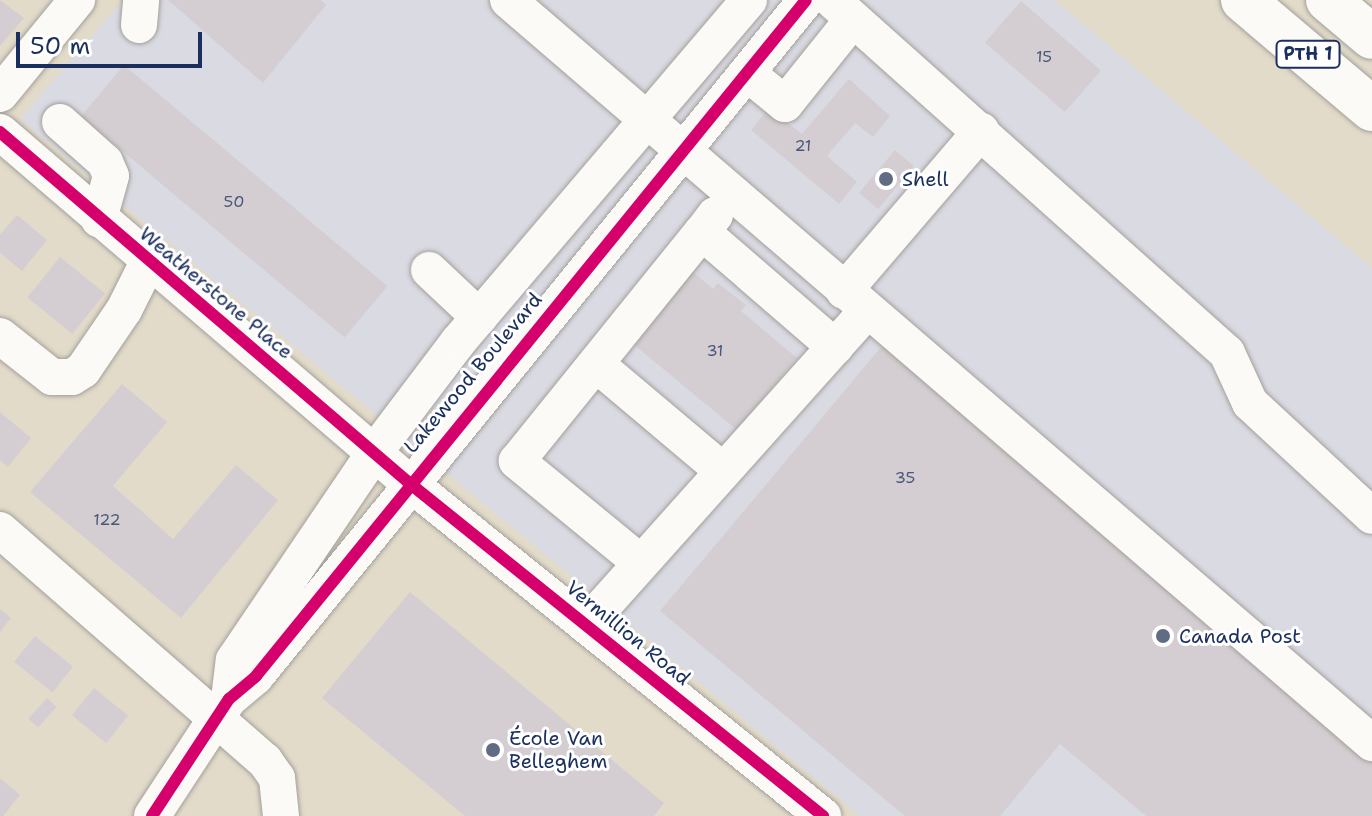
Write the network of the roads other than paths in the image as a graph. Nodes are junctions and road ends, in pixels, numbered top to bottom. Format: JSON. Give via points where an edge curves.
{"nodes":[{"id":1,"x":77,"y":0,"type":"edge"},
{"id":2,"x":749,"y":0,"type":"edge"},
{"id":3,"x":806,"y":0,"type":"edge"},
{"id":4,"x":1243,"y":0,"type":"edge"},
{"id":5,"x":1328,"y":0,"type":"edge"},
{"id":6,"x":522,"y":5,"type":"edge"},
{"id":7,"x":843,"y":9,"type":"edge"},
{"id":8,"x":1372,"y":37,"type":"edge"},
{"id":9,"x":747,"y":73,"type":"junction"},
{"id":10,"x":0,"y":94,"type":"edge"},
{"id":11,"x":1372,"y":109,"type":"edge"},
{"id":12,"x":60,"y":122,"type":"dead end"},
{"id":13,"x":646,"y":122,"type":"junction"},
{"id":14,"x":981,"y":131,"type":"junction"},
{"id":15,"x":0,"y":132,"type":"edge"},
{"id":16,"x":683,"y":153,"type":"junction"},
{"id":17,"x":731,"y":194,"type":"junction"},
{"id":18,"x":99,"y":219,"type":"junction"},
{"id":19,"x":702,"y":232,"type":"junction"},
{"id":20,"x":148,"y":262,"type":"junction"},
{"id":21,"x":429,"y":270,"type":"dead end"},
{"id":22,"x":856,"y":301,"type":"junction"},
{"id":23,"x":479,"y":317,"type":"junction"},
{"id":24,"x":0,"y":336,"type":"edge"},
{"id":25,"x":835,"y":347,"type":"junction"},
{"id":26,"x":590,"y":371,"type":"junction"},
{"id":27,"x":374,"y":453,"type":"junction"},
{"id":28,"x":717,"y":478,"type":"junction"},
{"id":29,"x":408,"y":482,"type":"junction"},
{"id":30,"x":1372,"y":516,"type":"edge"},
{"id":31,"x":0,"y":530,"type":"edge"},
{"id":32,"x":641,"y":563,"type":"junction"},
{"id":33,"x":586,"y":625,"type":"junction"},
{"id":34,"x":223,"y":707,"type":"junction"},
{"id":35,"x":1372,"y":743,"type":"edge"},
{"id":36,"x":152,"y":816,"type":"edge"},
{"id":37,"x":281,"y":816,"type":"edge"},
{"id":38,"x":823,"y":816,"type":"edge"}],
"edges":[{"from":1,"to":10,"type":"street"},
{"from":2,"to":13,"type":"street","name":"Lakewood Boulevard"},
{"from":3,"to":9,"type":"street","name":"Lakewood Boulevard"},
{"from":4,"to":11,"type":"highway","number":"PTH 1"},
{"from":5,"to":8,"type":"highway","number":"PTH 1"},
{"from":6,"to":13,"type":"street"},
{"from":7,"to":9,"type":"street","via":[[785,104]]},
{"from":7,"to":14,"type":"street"},
{"from":9,"to":16,"type":"street","name":"Lakewood Boulevard"},
{"from":12,"to":18,"type":"street","via":[[105,162],[111,176]]},
{"from":13,"to":16,"type":"street"},
{"from":13,"to":23,"type":"street","name":"Lakewood Boulevard"},
{"from":14,"to":22,"type":"street"},
{"from":14,"to":30,"type":"street","via":[[1227,353],[1250,403]]},
{"from":15,"to":18,"type":"street","name":"Weatherstone Place"},
{"from":16,"to":17,"type":"street"},
{"from":16,"to":29,"type":"street","name":"Lakewood Boulevard"},
{"from":17,"to":19,"type":"street"},
{"from":17,"to":22,"type":"street"},
{"from":18,"to":20,"type":"street","name":"Weatherstone Place"},
{"from":19,"to":25,"type":"street"},
{"from":19,"to":26,"type":"street"},
{"from":20,"to":24,"type":"street","via":[[124,310],[83,370],[72,377],[52,377]]},
{"from":20,"to":27,"type":"street","name":"Weatherstone Place"},
{"from":21,"to":23,"type":"street"},
{"from":22,"to":25,"type":"street"},
{"from":22,"to":35,"type":"street"},
{"from":23,"to":27,"type":"street","name":"Lakewood Boulevard"},
{"from":25,"to":28,"type":"street"},
{"from":26,"to":28,"type":"street"},
{"from":26,"to":32,"type":"street","via":[[517,461]]},
{"from":27,"to":29,"type":"street","name":"Weatherstone Place"},
{"from":27,"to":34,"type":"street","name":"Lakewood Boulevard","via":[[234,660]]},
{"from":28,"to":32,"type":"street"},
{"from":29,"to":33,"type":"street","name":"Vermillion Road"},
{"from":29,"to":34,"type":"street","name":"Lakewood Boulevard","via":[[256,676]]},
{"from":31,"to":34,"type":"street"},
{"from":32,"to":33,"type":"street"},
{"from":33,"to":38,"type":"street","name":"Vermillion Road"},
{"from":34,"to":36,"type":"street","name":"Lakewood Boulevard"},
{"from":34,"to":37,"type":"street","via":[[277,778]]}]}
